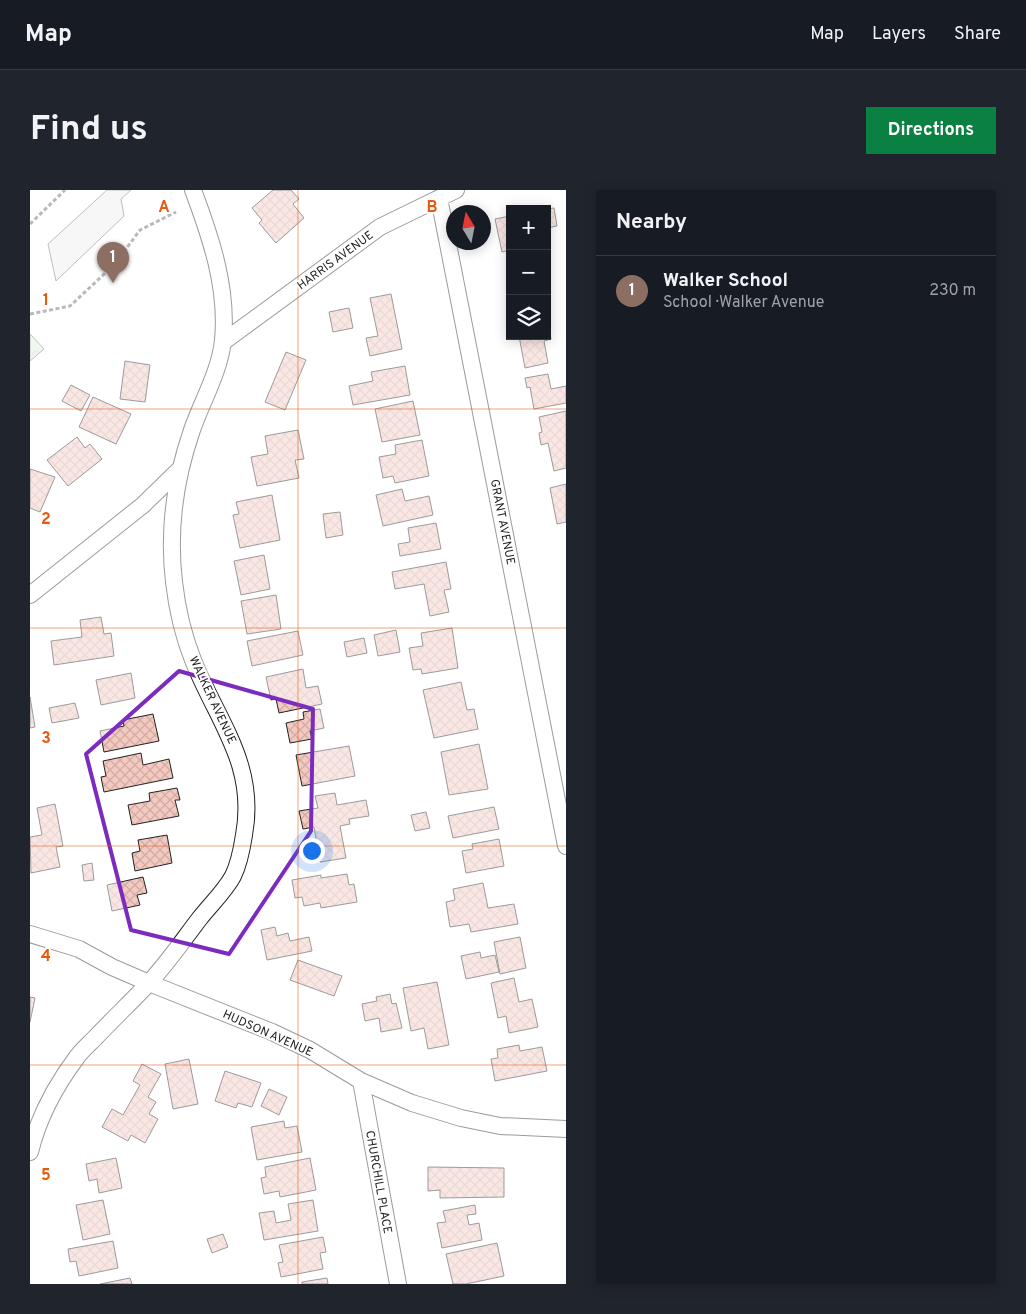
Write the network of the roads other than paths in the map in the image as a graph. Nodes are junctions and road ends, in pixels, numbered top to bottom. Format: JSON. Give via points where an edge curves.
{"nodes":[{"id":1,"x":193,"y":190,"type":"edge"},
{"id":2,"x":456,"y":190,"type":"edge"},
{"id":3,"x":439,"y":198,"type":"junction"},
{"id":4,"x":223,"y":342,"type":"junction"},
{"id":5,"x":181,"y":468,"type":"junction"},
{"id":6,"x":30,"y":595,"type":"edge"},
{"id":7,"x":566,"y":846,"type":"edge"},
{"id":8,"x":30,"y":934,"type":"edge"},
{"id":9,"x":149,"y":983,"type":"junction"},
{"id":10,"x":360,"y":1080,"type":"junction"},
{"id":11,"x":566,"y":1129,"type":"edge"},
{"id":12,"x":30,"y":1152,"type":"edge"},
{"id":13,"x":398,"y":1284,"type":"edge"}],
"edges":[{"from":1,"to":4,"type":"street","name":"WALKER AVENUE","via":[[218,269],[224,309]]},
{"from":2,"to":3,"type":"street","name":"HARRIS AVENUE"},
{"from":3,"to":4,"type":"street","name":"HARRIS AVENUE","via":[[380,228]]},
{"from":3,"to":7,"type":"street","name":"GRANT AVENUE"},
{"from":4,"to":5,"type":"street","name":"WALKER AVENUE"},
{"from":5,"to":6,"type":"street","via":[[143,505]]},
{"from":5,"to":9,"type":"street","name":"WALKER AVENUE","via":[[172,522],[174,582],[179,612],[192,658],[241,766],[246,825],[233,876]]},
{"from":8,"to":9,"type":"street","name":"HUDSON AVENUE","via":[[79,950]]},
{"from":9,"to":10,"type":"street","name":"HUDSON AVENUE","via":[[272,1032]]},
{"from":9,"to":12,"type":"street","name":"WALKER AVENUE","via":[[77,1056],[50,1100]]},
{"from":10,"to":11,"type":"street","name":"HUDSON AVENUE","via":[[412,1103],[461,1118],[500,1126]]},
{"from":10,"to":13,"type":"street","name":"CHURCHILL PLACE"}]}
